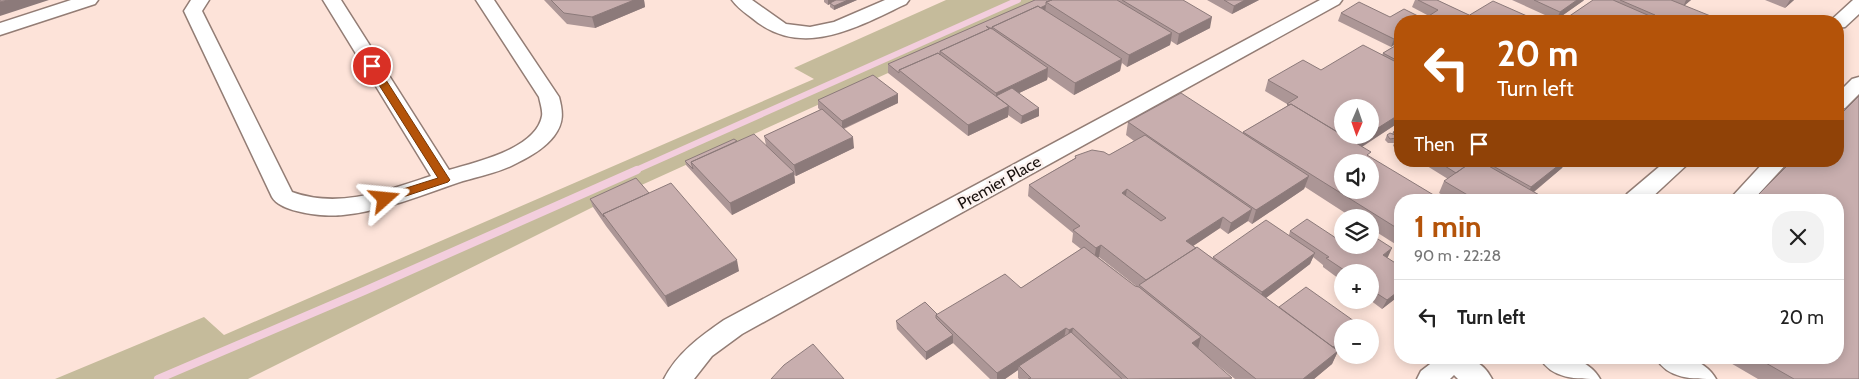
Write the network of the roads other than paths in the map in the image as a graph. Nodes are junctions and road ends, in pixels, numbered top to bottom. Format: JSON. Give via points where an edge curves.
{"nodes":[{"id":1,"x":63,"y":0,"type":"edge"},
{"id":2,"x":89,"y":0,"type":"edge"},
{"id":3,"x":200,"y":0,"type":"edge"},
{"id":4,"x":332,"y":0,"type":"edge"},
{"id":5,"x":485,"y":0,"type":"edge"},
{"id":6,"x":742,"y":0,"type":"edge"},
{"id":7,"x":900,"y":0,"type":"edge"},
{"id":8,"x":1333,"y":0,"type":"edge"},
{"id":9,"x":1859,"y":4,"type":"edge"},
{"id":10,"x":1844,"y":18,"type":"edge"},
{"id":11,"x":0,"y":21,"type":"edge"},
{"id":12,"x":0,"y":29,"type":"edge"},
{"id":13,"x":1859,"y":83,"type":"edge"},
{"id":14,"x":1844,"y":98,"type":"edge"},
{"id":15,"x":1673,"y":167,"type":"edge"},
{"id":16,"x":1772,"y":167,"type":"edge"},
{"id":17,"x":444,"y":180,"type":"junction"},
{"id":18,"x":1642,"y":194,"type":"edge"},
{"id":19,"x":1746,"y":194,"type":"edge"},
{"id":20,"x":1448,"y":364,"type":"edge"},
{"id":21,"x":1460,"y":364,"type":"edge"},
{"id":22,"x":1562,"y":364,"type":"edge"},
{"id":23,"x":1678,"y":364,"type":"edge"},
{"id":24,"x":678,"y":379,"type":"edge"},
{"id":25,"x":1431,"y":379,"type":"edge"},
{"id":26,"x":1478,"y":379,"type":"edge"},
{"id":27,"x":1586,"y":379,"type":"edge"},
{"id":28,"x":1702,"y":379,"type":"edge"}],
"edges":[{"from":1,"to":11,"type":"street"},
{"from":2,"to":12,"type":"street"},
{"from":3,"to":17,"type":"street","via":[[193,11],[283,197],[308,206],[342,207],[385,199]]},
{"from":4,"to":17,"type":"street"},
{"from":5,"to":17,"type":"street","via":[[550,97],[553,114],[546,132],[534,144],[508,159]]},
{"from":6,"to":7,"type":"street","via":[[779,28],[811,33],[830,30]]},
{"from":8,"to":24,"type":"street","name":"Premier Place","via":[[733,327],[703,349]]},
{"from":9,"to":10,"type":"street"},
{"from":13,"to":14,"type":"street"},
{"from":15,"to":18,"type":"street"},
{"from":16,"to":19,"type":"street"},
{"from":20,"to":25,"type":"street"},
{"from":21,"to":26,"type":"street"},
{"from":22,"to":27,"type":"street"},
{"from":23,"to":28,"type":"street"}]}
